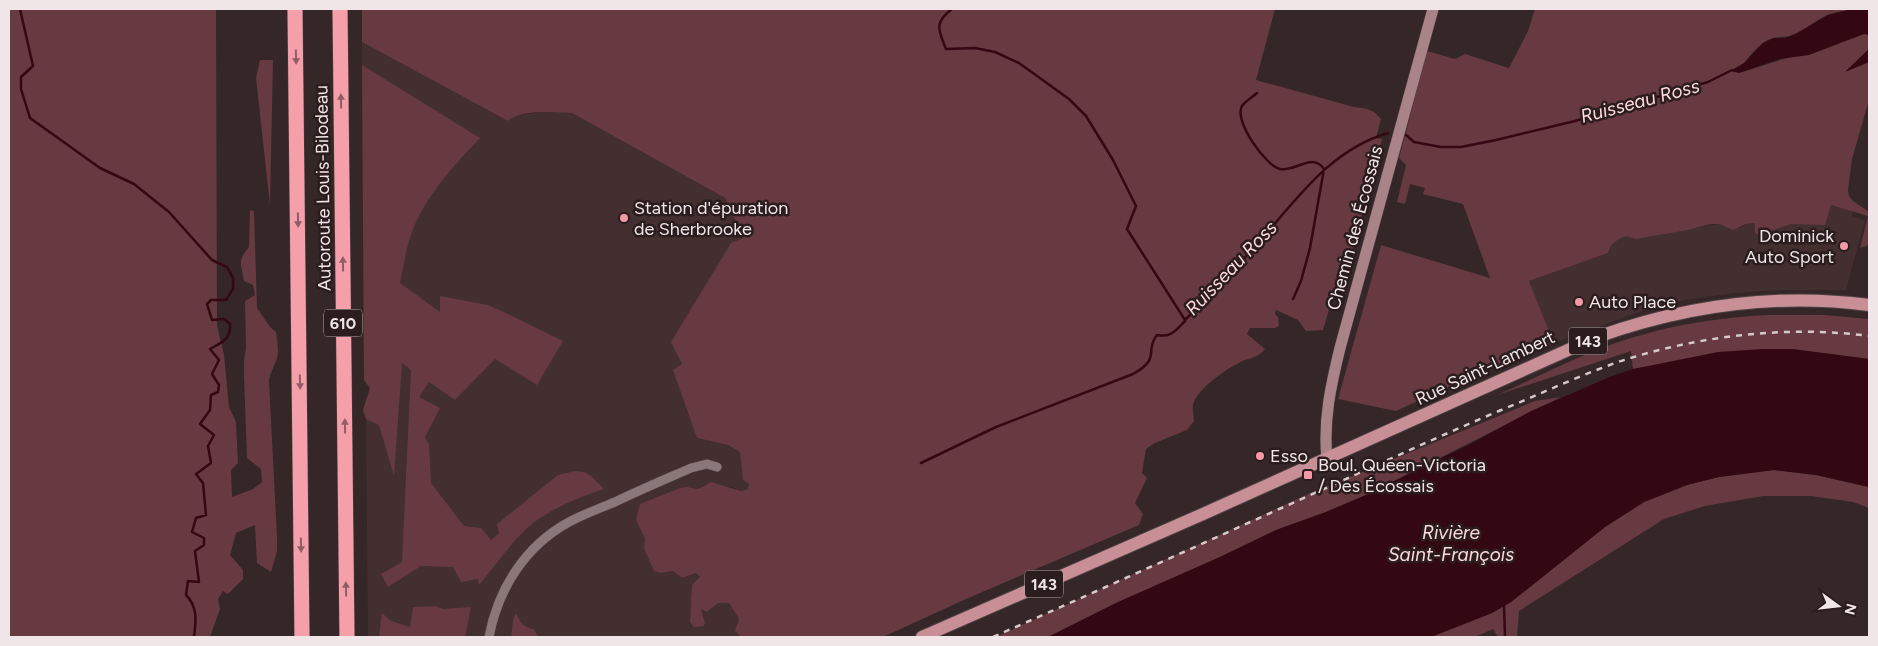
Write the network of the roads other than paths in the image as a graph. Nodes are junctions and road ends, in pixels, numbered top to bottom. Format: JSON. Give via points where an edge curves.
{"nodes":[{"id":1,"x":296,"y":9,"type":"edge"},
{"id":2,"x":340,"y":9,"type":"edge"},
{"id":3,"x":1433,"y":9,"type":"edge"},
{"id":4,"x":1869,"y":305,"type":"edge"},
{"id":5,"x":1327,"y":459,"type":"junction"},
{"id":6,"x":717,"y":467,"type":"dead end"},
{"id":7,"x":302,"y":637,"type":"edge"},
{"id":8,"x":347,"y":637,"type":"edge"},
{"id":9,"x":489,"y":637,"type":"edge"},
{"id":10,"x":922,"y":637,"type":"edge"}],
"edges":[{"from":1,"to":7,"type":"highway","name":"Autoroute Louis-Bilodeau","number":"610","one_way":true},
{"from":8,"to":2,"type":"highway","name":"Autoroute Louis-Bilodeau","number":"610","one_way":true},
{"from":3,"to":5,"type":"main road","name":"Chemin des Écossais","via":[[1334,370],[1326,410]]},
{"from":4,"to":5,"type":"main road","name":"Rue Saint-Lambert","number":"143","via":[[1824,301],[1761,302],[1698,309],[1637,324],[1577,345]]},
{"from":5,"to":10,"type":"main road","number":"143"},
{"from":6,"to":9,"type":"street","via":[[707,464],[691,468],[558,529],[516,570],[501,596]]}]}
